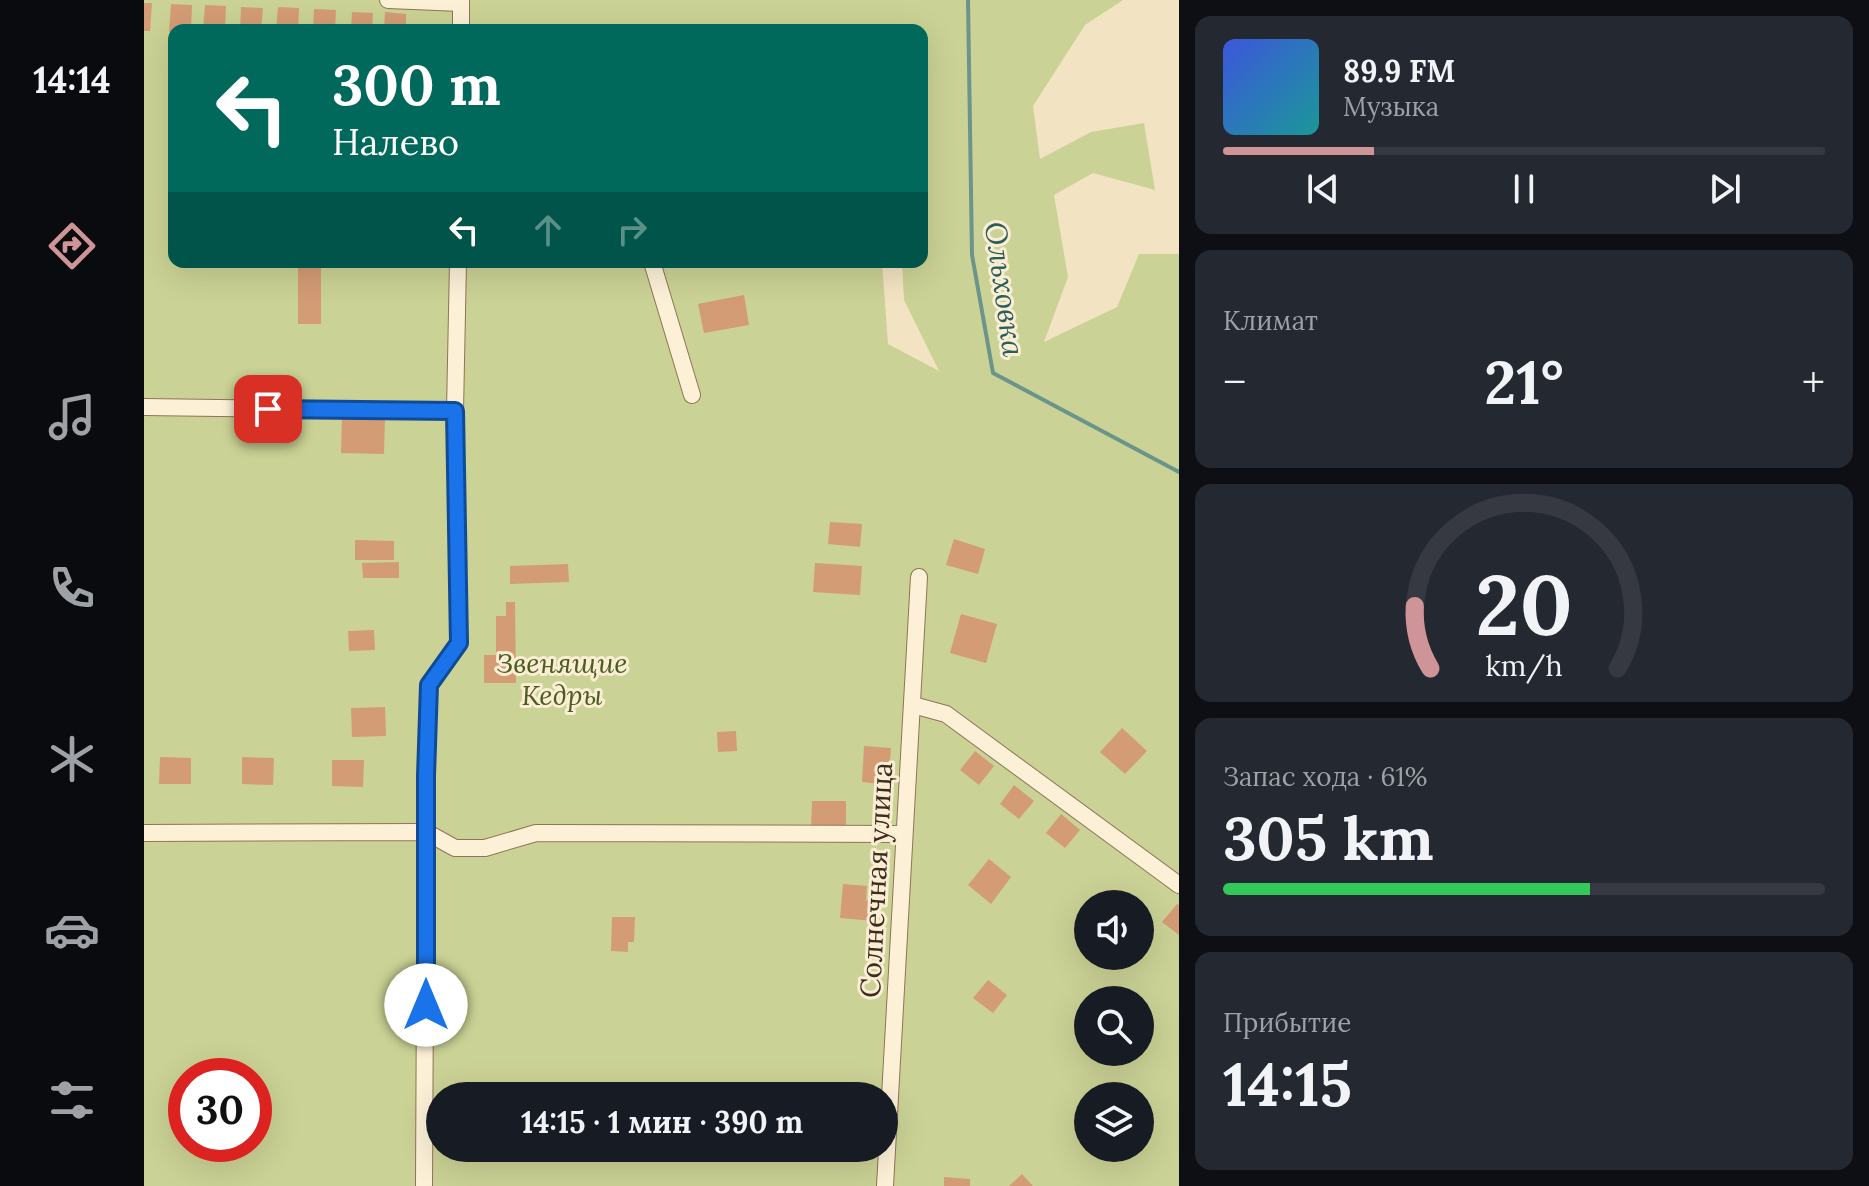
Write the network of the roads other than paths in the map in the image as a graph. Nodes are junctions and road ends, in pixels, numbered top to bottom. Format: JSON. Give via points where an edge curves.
{"nodes":[{"id":1,"x":388,"y":0,"type":"edge"},
{"id":2,"x":461,"y":1,"type":"edge"},
{"id":3,"x":461,"y":24,"type":"edge"},
{"id":4,"x":458,"y":268,"type":"edge"},
{"id":5,"x":654,"y":268,"type":"edge"},
{"id":6,"x":692,"y":395,"type":"dead end"},
{"id":7,"x":144,"y":407,"type":"edge"},
{"id":8,"x":455,"y":411,"type":"junction"},
{"id":9,"x":919,"y":577,"type":"dead end"},
{"id":10,"x":913,"y":705,"type":"junction"},
{"id":11,"x":426,"y":832,"type":"junction"},
{"id":12,"x":144,"y":833,"type":"edge"},
{"id":13,"x":904,"y":834,"type":"junction"},
{"id":14,"x":1179,"y":885,"type":"edge"},
{"id":15,"x":424,"y":1186,"type":"edge"},
{"id":16,"x":885,"y":1186,"type":"edge"}],
"edges":[{"from":1,"to":2,"type":"street"},
{"from":2,"to":3,"type":"street"},
{"from":4,"to":8,"type":"street"},
{"from":5,"to":6,"type":"street"},
{"from":7,"to":8,"type":"street"},
{"from":8,"to":11,"type":"street","via":[[459,643],[429,685]]},
{"from":9,"to":10,"type":"street","name":"Солнечная улица"},
{"from":10,"to":13,"type":"street","name":"Солнечная улица"},
{"from":10,"to":14,"type":"street","via":[[946,714]]},
{"from":11,"to":12,"type":"street"},
{"from":11,"to":13,"type":"street","via":[[455,848],[485,848],[536,833]]},
{"from":11,"to":15,"type":"street"},
{"from":13,"to":16,"type":"street","name":"Солнечная улица"}]}
